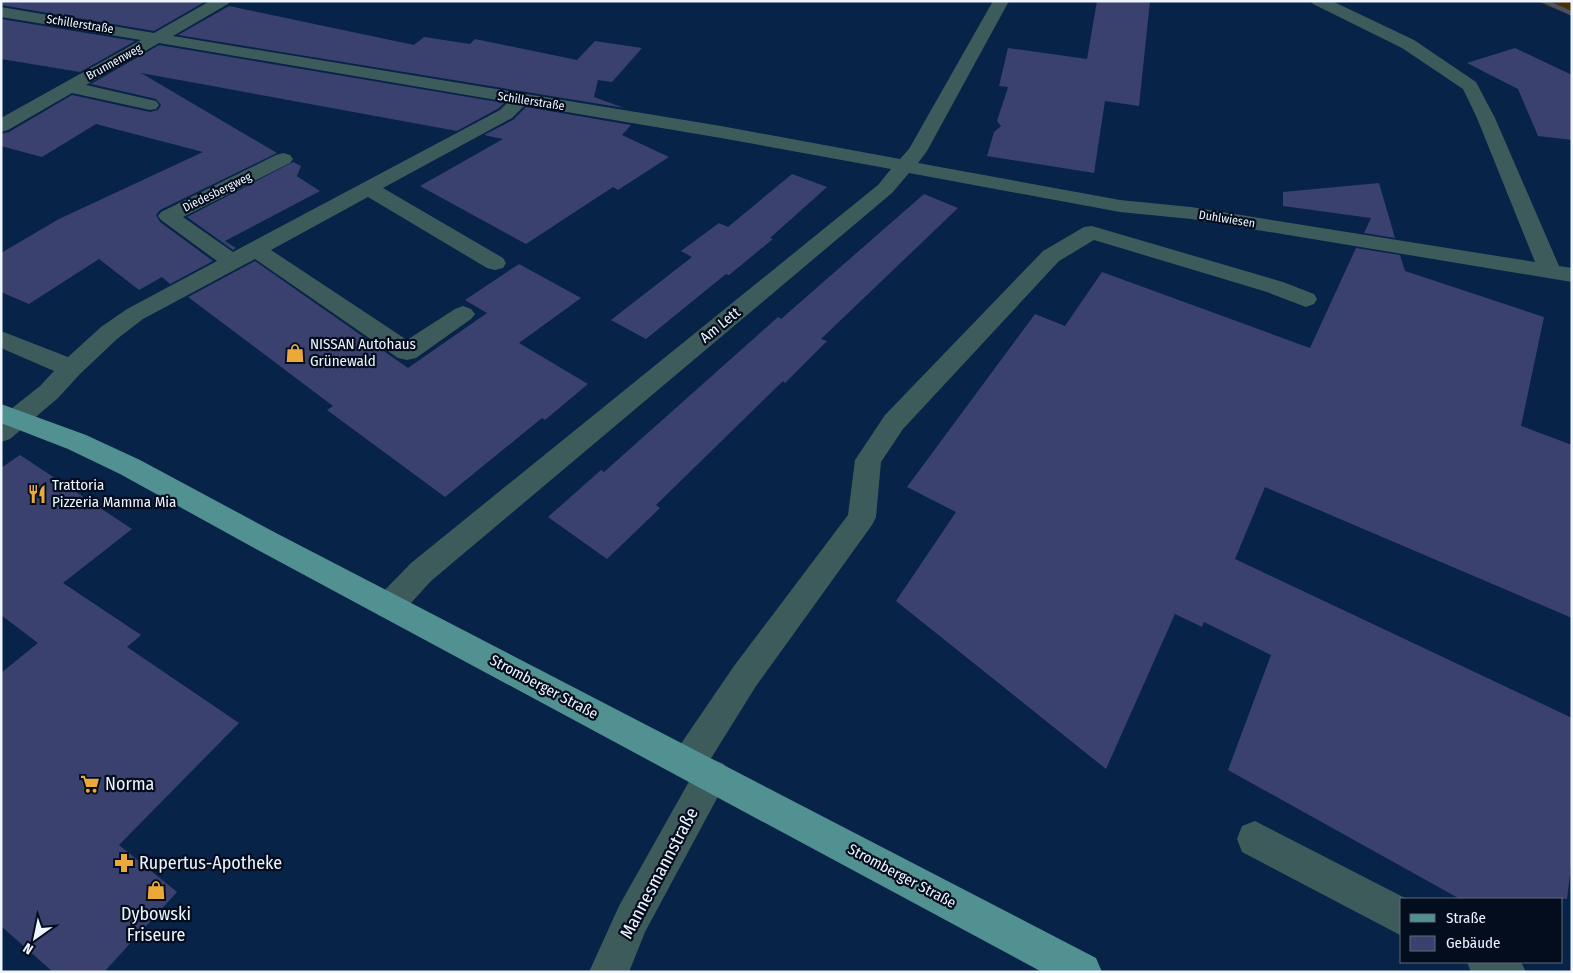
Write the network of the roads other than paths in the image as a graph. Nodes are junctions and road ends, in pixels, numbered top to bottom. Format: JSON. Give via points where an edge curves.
{"nodes":[{"id":1,"x":222,"y":1,"type":"edge"},
{"id":2,"x":1001,"y":1,"type":"edge"},
{"id":3,"x":1319,"y":1,"type":"edge"},
{"id":4,"x":1,"y":12,"type":"edge"},
{"id":5,"x":158,"y":37,"type":"junction"},
{"id":6,"x":70,"y":87,"type":"junction"},
{"id":7,"x":520,"y":100,"type":"junction"},
{"id":8,"x":150,"y":106,"type":"dead end"},
{"id":9,"x":1,"y":126,"type":"edge"},
{"id":10,"x":283,"y":159,"type":"dead end"},
{"id":11,"x":904,"y":166,"type":"junction"},
{"id":12,"x":368,"y":188,"type":"junction"},
{"id":13,"x":1120,"y":206,"type":"junction"},
{"id":14,"x":1103,"y":235,"type":"junction"},
{"id":15,"x":255,"y":249,"type":"junction"},
{"id":16,"x":232,"y":262,"type":"junction"},
{"id":17,"x":495,"y":263,"type":"dead end"},
{"id":18,"x":1550,"y":271,"type":"junction"},
{"id":19,"x":1572,"y":275,"type":"edge"},
{"id":20,"x":1306,"y":298,"type":"dead end"},
{"id":21,"x":463,"y":314,"type":"dead end"},
{"id":22,"x":1,"y":339,"type":"edge"},
{"id":23,"x":70,"y":368,"type":"junction"},
{"id":24,"x":7,"y":421,"type":"edge"},
{"id":25,"x":389,"y":606,"type":"junction"},
{"id":26,"x":700,"y":770,"type":"junction"},
{"id":27,"x":1255,"y":839,"type":"dead end"},
{"id":28,"x":1400,"y":915,"type":"edge"},
{"id":29,"x":1489,"y":963,"type":"edge"},
{"id":30,"x":608,"y":972,"type":"edge"},
{"id":31,"x":1082,"y":972,"type":"edge"},
{"id":32,"x":1506,"y":972,"type":"edge"}],
"edges":[{"from":1,"to":5,"type":"street"},
{"from":2,"to":11,"type":"street","name":"Am Lett","via":[[917,151]]},
{"from":3,"to":18,"type":"street","via":[[1408,44],[1470,86]]},
{"from":4,"to":5,"type":"street","name":"Schillerstraße"},
{"from":5,"to":6,"type":"street","name":"Brunnenweg"},
{"from":5,"to":7,"type":"street","name":"Schillerstraße"},
{"from":6,"to":8,"type":"street","name":"Brunnenweg"},
{"from":6,"to":9,"type":"street","name":"Brunnenweg"},
{"from":7,"to":11,"type":"street","name":"Schillerstraße","via":[[721,132]]},
{"from":7,"to":12,"type":"street","via":[[506,114]]},
{"from":10,"to":16,"type":"street","name":"Diedesbergweg","via":[[168,216]]},
{"from":11,"to":13,"type":"street","name":"Duhlwiesen"},
{"from":11,"to":25,"type":"street","name":"Am Lett","via":[[885,189],[421,572]]},
{"from":12,"to":15,"type":"street"},
{"from":12,"to":17,"type":"street"},
{"from":13,"to":14,"type":"street"},
{"from":13,"to":18,"type":"street","name":"Duhlwiesen","via":[[1191,213]]},
{"from":14,"to":20,"type":"street"},
{"from":14,"to":26,"type":"street","name":"Mannesmannstraße","via":[[1092,232],[1051,256],[894,422],[868,460],[862,517],[745,676]]},
{"from":15,"to":16,"type":"street"},
{"from":15,"to":21,"type":"street","via":[[407,352]]},
{"from":16,"to":23,"type":"street","via":[[135,314]]},
{"from":18,"to":19,"type":"street","name":"Duhlwiesen"},
{"from":22,"to":23,"type":"street"},
{"from":23,"to":24,"type":"street","via":[[49,392]]},
{"from":24,"to":25,"type":"main road","name":"Stromberger Straße","via":[[78,442],[130,467]]},
{"from":25,"to":26,"type":"main road","name":"Stromberger Straße"},
{"from":26,"to":30,"type":"street","name":"Mannesmannstraße"},
{"from":26,"to":31,"type":"main road","name":"Stromberger Straße"},
{"from":27,"to":28,"type":"street"},
{"from":29,"to":32,"type":"street"}]}
